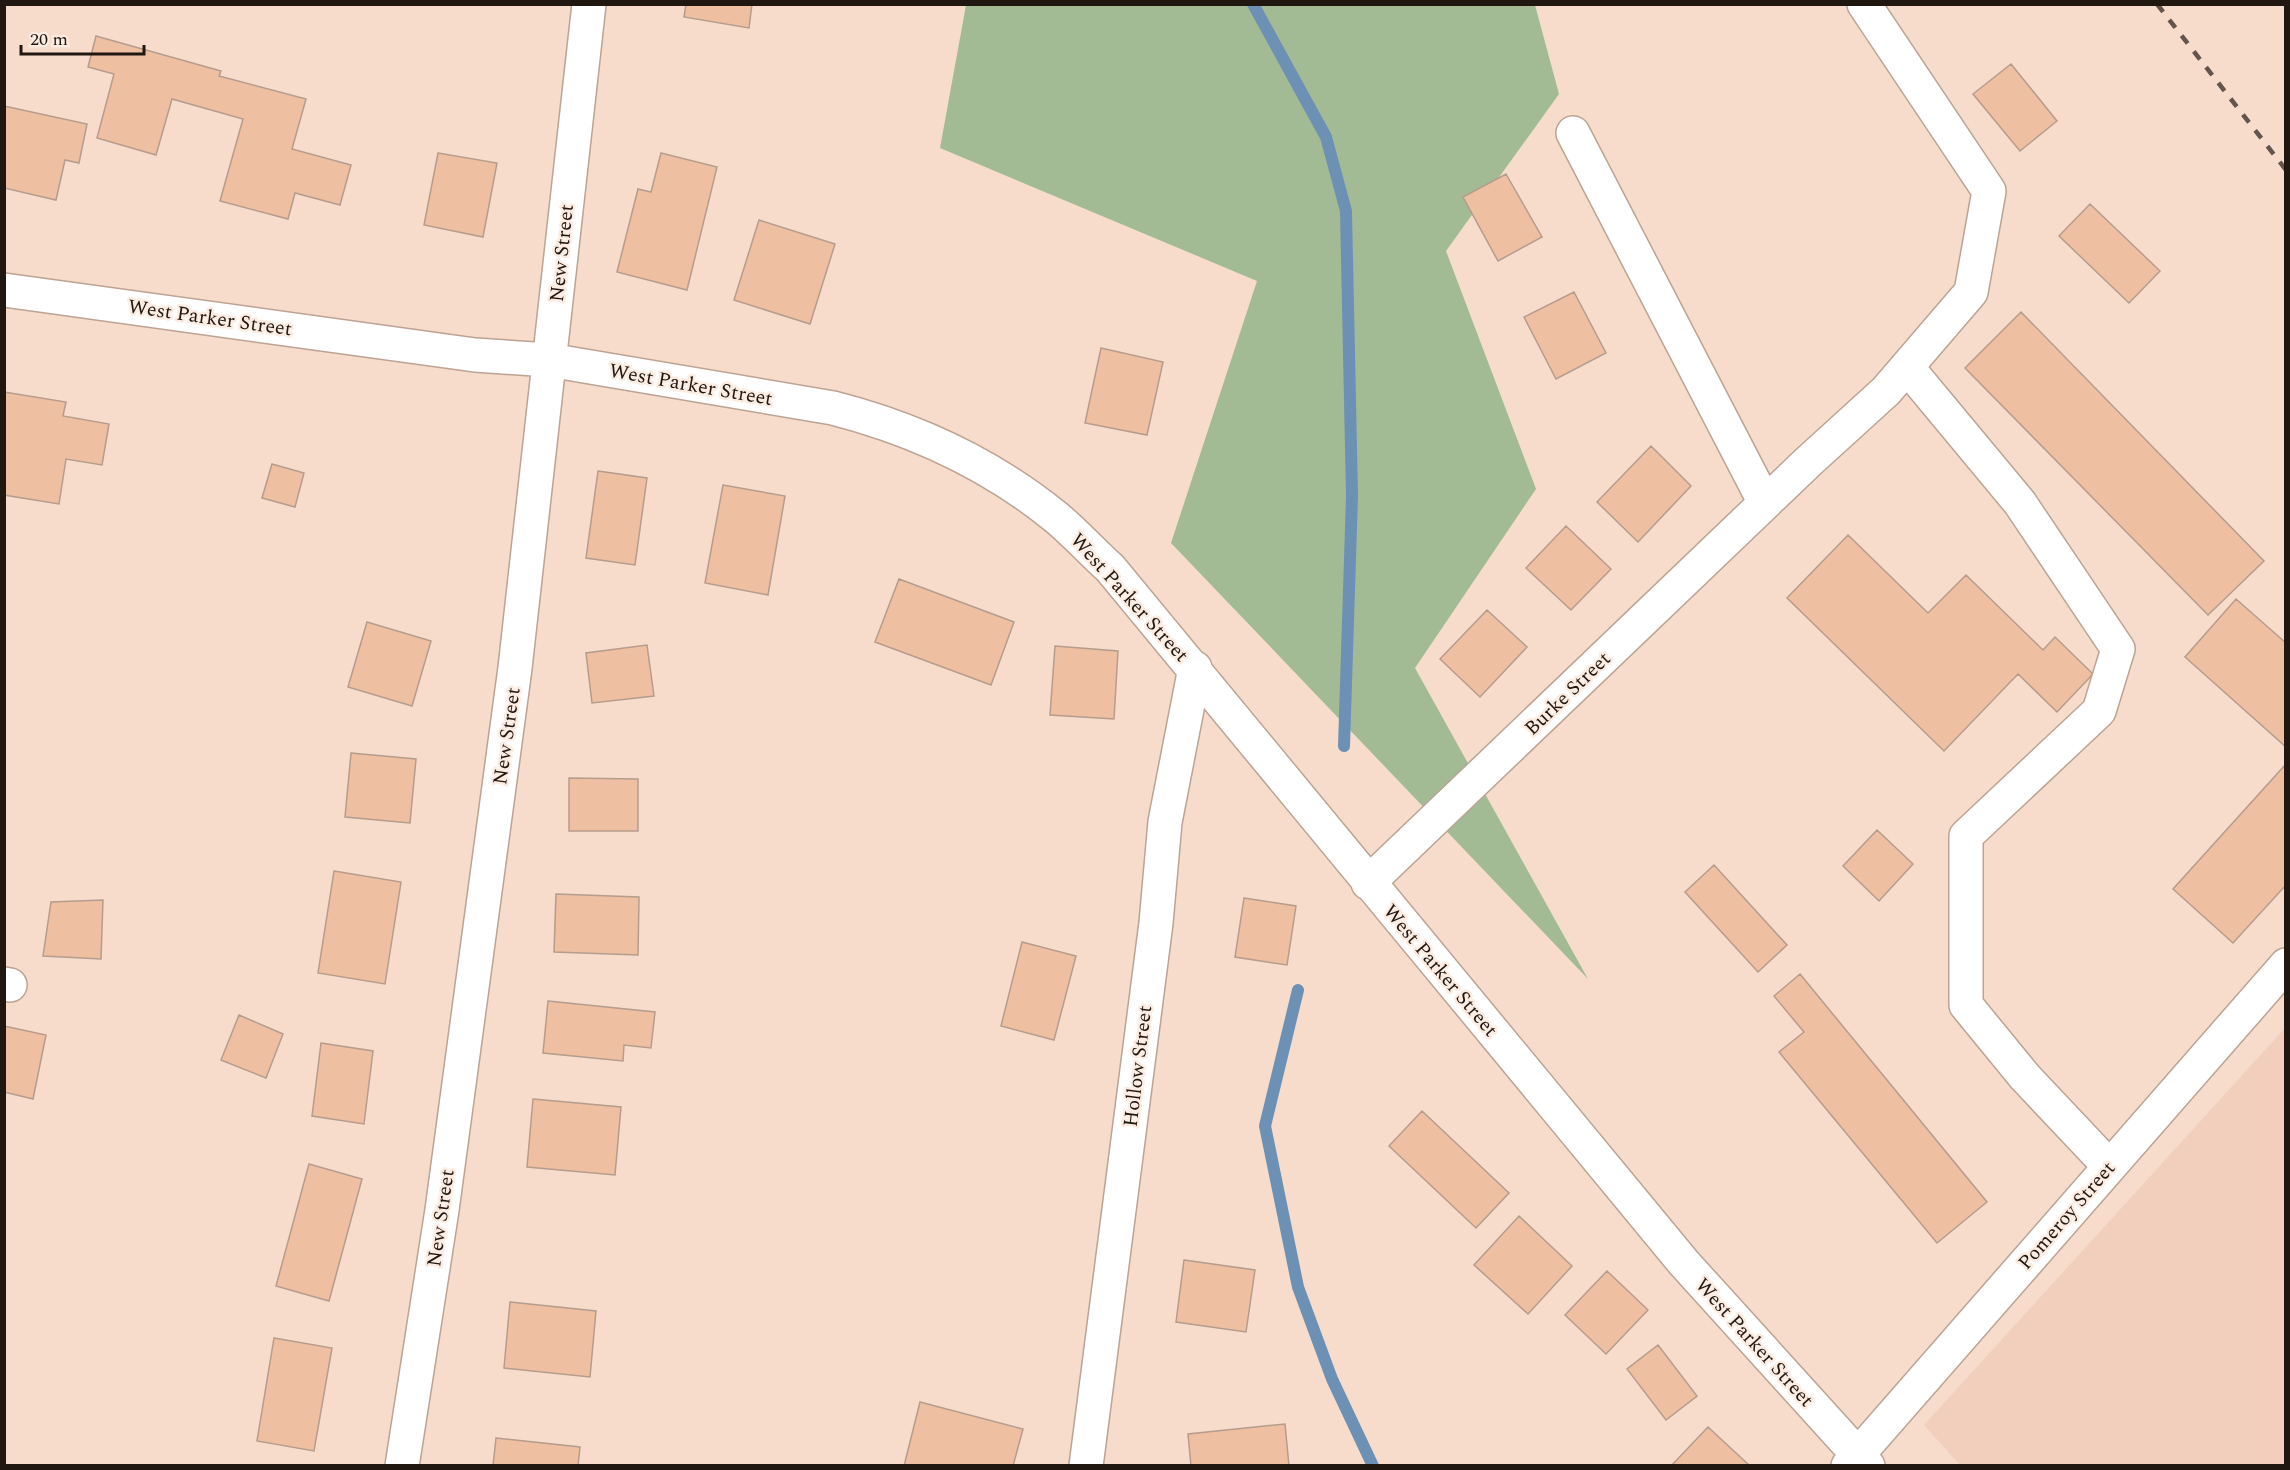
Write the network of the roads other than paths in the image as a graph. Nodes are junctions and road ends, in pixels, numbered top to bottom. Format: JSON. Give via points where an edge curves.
{"nodes":[{"id":1,"x":589,"y":4,"type":"edge"},
{"id":2,"x":1864,"y":4,"type":"edge"},
{"id":3,"x":1573,"y":133,"type":"dead end"},
{"id":4,"x":4,"y":290,"type":"edge"},
{"id":5,"x":549,"y":360,"type":"junction"},
{"id":6,"x":1908,"y":367,"type":"junction"},
{"id":7,"x":1765,"y":503,"type":"junction"},
{"id":8,"x":1195,"y":668,"type":"junction"},
{"id":9,"x":1368,"y":883,"type":"junction"},
{"id":10,"x":2286,"y":965,"type":"edge"},
{"id":11,"x":2109,"y":1166,"type":"junction"},
{"id":12,"x":1858,"y":1462,"type":"edge"},
{"id":13,"x":402,"y":1466,"type":"edge"},
{"id":14,"x":1086,"y":1466,"type":"edge"}],
"edges":[{"from":1,"to":5,"type":"street","name":"New Street"},
{"from":2,"to":6,"type":"street","name":"Burke Street","via":[[1989,191],[1971,292]]},
{"from":3,"to":7,"type":"street"},
{"from":4,"to":5,"type":"street","name":"West Parker Street","via":[[475,355]]},
{"from":5,"to":8,"type":"street","name":"West Parker Street","via":[[833,408],[935,442],[999,476],[1057,519],[1110,568]]},
{"from":5,"to":13,"type":"street","name":"New Street","via":[[514,679],[442,1210]]},
{"from":6,"to":7,"type":"street","name":"Burke Street"},
{"from":6,"to":11,"type":"street","via":[[2020,503],[2118,650],[2099,711],[1966,836],[1966,1005],[2025,1077]]},
{"from":7,"to":9,"type":"street","name":"Burke Street"},
{"from":8,"to":9,"type":"street","name":"West Parker Street"},
{"from":8,"to":14,"type":"street","name":"Hollow Street","via":[[1165,822],[1156,923]]},
{"from":9,"to":12,"type":"street","name":"West Parker Street","via":[[1684,1263]]},
{"from":10,"to":11,"type":"street","name":"Pomeroy Street"},
{"from":11,"to":12,"type":"street","name":"Pomeroy Street"}]}
